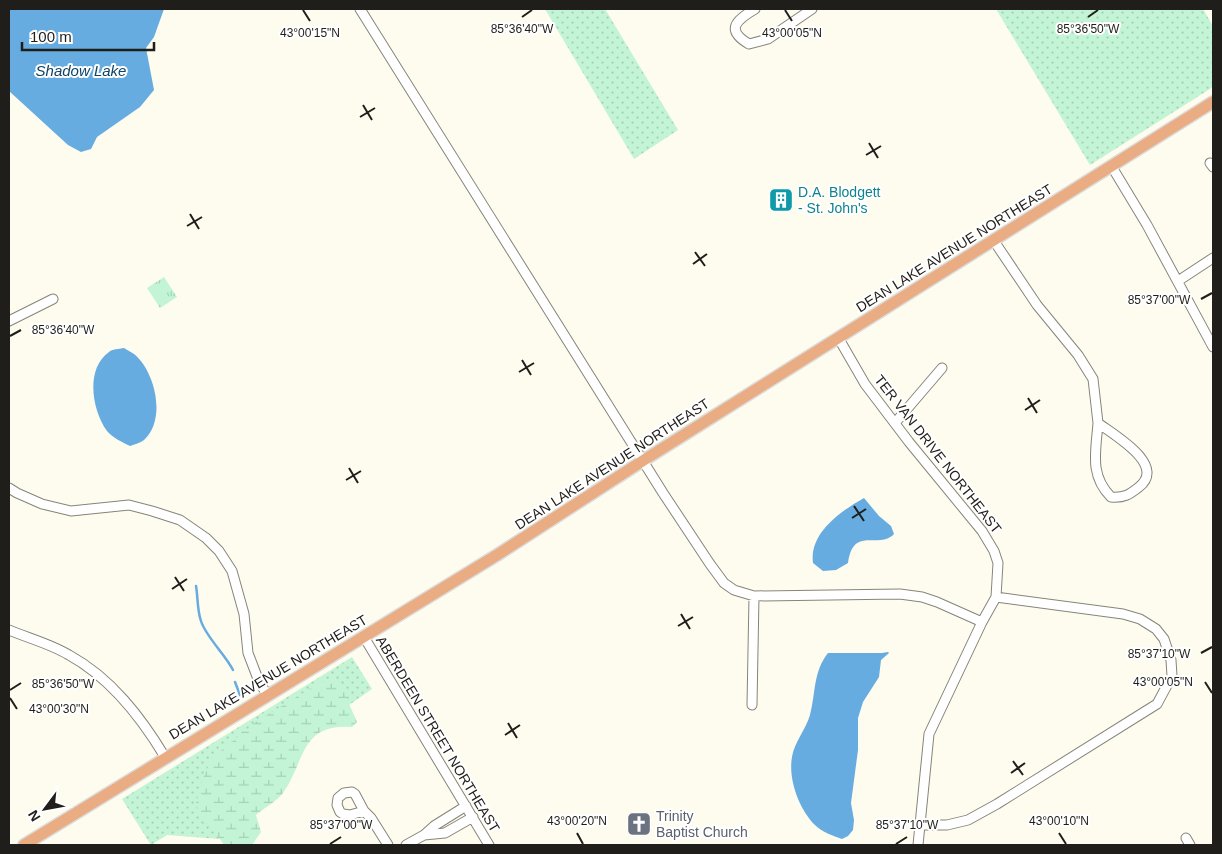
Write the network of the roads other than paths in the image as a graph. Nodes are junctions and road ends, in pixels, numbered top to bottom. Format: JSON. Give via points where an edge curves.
{"nodes":[{"id":1,"x":360,"y":9,"type":"edge"},
{"id":2,"x":754,"y":9,"type":"edge"},
{"id":3,"x":812,"y":9,"type":"edge"},
{"id":4,"x":1213,"y":102,"type":"edge"},
{"id":5,"x":1112,"y":167,"type":"junction"},
{"id":6,"x":994,"y":241,"type":"junction"},
{"id":7,"x":1213,"y":258,"type":"edge"},
{"id":8,"x":1178,"y":281,"type":"junction"},
{"id":9,"x":53,"y":299,"type":"dead end"},
{"id":10,"x":9,"y":320,"type":"edge"},
{"id":11,"x":839,"y":338,"type":"junction"},
{"id":12,"x":1213,"y":347,"type":"edge"},
{"id":13,"x":942,"y":368,"type":"dead end"},
{"id":14,"x":895,"y":423,"type":"junction"},
{"id":15,"x":1098,"y":423,"type":"junction"},
{"id":16,"x":644,"y":460,"type":"junction"},
{"id":17,"x":9,"y":488,"type":"edge"},
{"id":18,"x":754,"y":596,"type":"junction"},
{"id":19,"x":996,"y":597,"type":"junction"},
{"id":20,"x":982,"y":622,"type":"junction"},
{"id":21,"x":9,"y":630,"type":"edge"},
{"id":22,"x":364,"y":637,"type":"junction"},
{"id":23,"x":267,"y":695,"type":"junction"},
{"id":24,"x":752,"y":704,"type":"dead end"},
{"id":25,"x":165,"y":757,"type":"junction"},
{"id":26,"x":466,"y":806,"type":"junction"},
{"id":27,"x":364,"y":811,"type":"dead end"},
{"id":28,"x":473,"y":817,"type":"junction"},
{"id":29,"x":920,"y":825,"type":"junction"},
{"id":30,"x":424,"y":836,"type":"junction"},
{"id":31,"x":24,"y":845,"type":"edge"},
{"id":32,"x":388,"y":845,"type":"edge"},
{"id":33,"x":406,"y":845,"type":"edge"},
{"id":34,"x":489,"y":845,"type":"edge"},
{"id":35,"x":918,"y":845,"type":"edge"}],
"edges":[{"from":1,"to":16,"type":"street"},
{"from":2,"to":3,"type":"street","via":[[735,25],[740,39],[749,44],[768,38]]},
{"from":4,"to":5,"type":"main road","name":"DEAN LAKE AVENUE NORTHEAST"},
{"from":5,"to":6,"type":"main road","name":"DEAN LAKE AVENUE NORTHEAST"},
{"from":5,"to":8,"type":"street"},
{"from":6,"to":11,"type":"main road","name":"DEAN LAKE AVENUE NORTHEAST"},
{"from":6,"to":15,"type":"street","via":[[1093,379]]},
{"from":7,"to":8,"type":"street"},
{"from":8,"to":12,"type":"street"},
{"from":9,"to":10,"type":"street"},
{"from":11,"to":14,"type":"street","name":"TER VAN DRIVE NORTHEAST","via":[[865,384]]},
{"from":11,"to":16,"type":"main road","name":"DEAN LAKE AVENUE NORTHEAST"},
{"from":13,"to":14,"type":"street"},
{"from":14,"to":19,"type":"street","name":"TER VAN DRIVE NORTHEAST","via":[[982,531],[994,551],[998,563]]},
{"from":15,"to":15,"type":"street","via":[[1138,454],[1148,471],[1140,486],[1122,498],[1111,497],[1102,488],[1096,473]]},
{"from":16,"to":18,"type":"street","via":[[724,582],[734,590]]},
{"from":16,"to":22,"type":"main road","name":"DEAN LAKE AVENUE NORTHEAST"},
{"from":17,"to":23,"type":"street","via":[[42,504],[71,511],[129,505],[180,520],[206,538],[232,571],[244,614],[248,653]]},
{"from":18,"to":20,"type":"street","via":[[900,594],[937,602]]},
{"from":18,"to":24,"type":"street"},
{"from":19,"to":20,"type":"street","name":"TER VAN DRIVE NORTHEAST"},
{"from":19,"to":29,"type":"street","via":[[1140,619],[1156,629],[1164,639],[1172,676],[1157,704],[997,804],[968,820],[947,826]]},
{"from":20,"to":29,"type":"street","name":"TER VAN DRIVE NORTHEAST","via":[[929,734]]},
{"from":21,"to":25,"type":"street","via":[[68,654],[92,670],[122,696],[145,724]]},
{"from":22,"to":23,"type":"main road","name":"DEAN LAKE AVENUE NORTHEAST"},
{"from":22,"to":26,"type":"street","name":"ABERDEEN STREET NORTHEAST"},
{"from":23,"to":25,"type":"main road","name":"DEAN LAKE AVENUE NORTHEAST"},
{"from":25,"to":31,"type":"main road","name":"DEAN LAKE AVENUE NORTHEAST"},
{"from":26,"to":28,"type":"street","name":"ABERDEEN STREET NORTHEAST"},
{"from":26,"to":30,"type":"street"},
{"from":27,"to":32,"type":"street"},
{"from":28,"to":30,"type":"street","via":[[445,833]]},
{"from":28,"to":34,"type":"street","name":"ABERDEEN STREET NORTHEAST"},
{"from":29,"to":35,"type":"street","name":"TER VAN DRIVE NORTHEAST"},
{"from":30,"to":33,"type":"street"}]}
